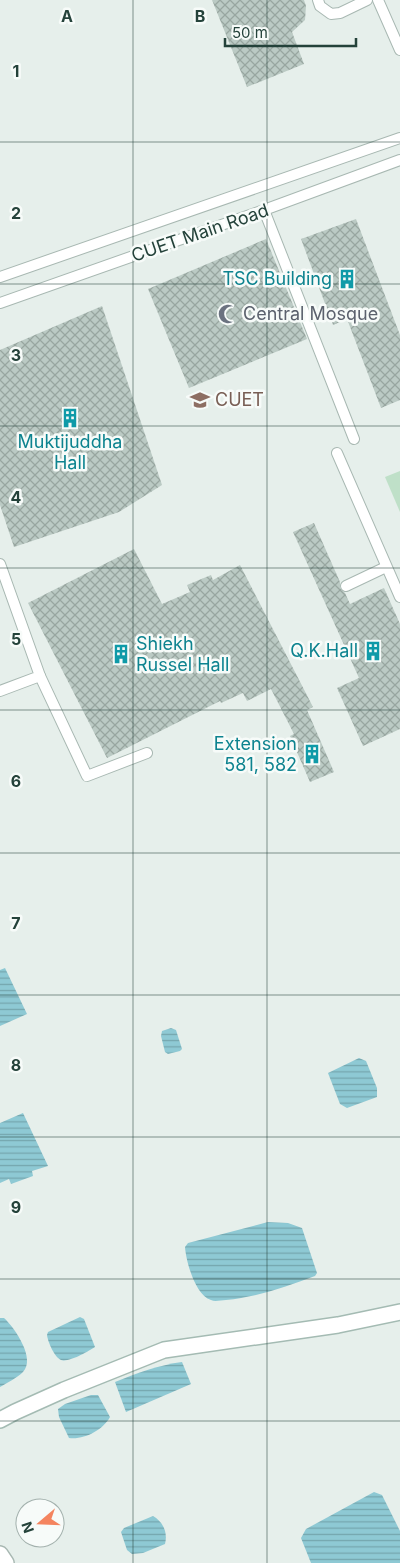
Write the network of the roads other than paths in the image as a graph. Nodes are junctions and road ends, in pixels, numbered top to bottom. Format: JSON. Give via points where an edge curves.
{"nodes":[{"id":1,"x":318,"y":0,"type":"edge"},
{"id":2,"x":367,"y":0,"type":"edge"},
{"id":3,"x":378,"y":0,"type":"edge"},
{"id":4,"x":400,"y":50,"type":"edge"},
{"id":5,"x":400,"y":138,"type":"edge"},
{"id":6,"x":400,"y":160,"type":"edge"},
{"id":7,"x":264,"y":210,"type":"junction"},
{"id":8,"x":0,"y":277,"type":"edge"},
{"id":9,"x":0,"y":303,"type":"edge"},
{"id":10,"x":354,"y":439,"type":"dead end"},
{"id":11,"x":337,"y":453,"type":"dead end"},
{"id":12,"x":0,"y":564,"type":"edge"},
{"id":13,"x":386,"y":567,"type":"junction"},
{"id":14,"x":346,"y":586,"type":"dead end"},
{"id":15,"x":400,"y":597,"type":"edge"},
{"id":16,"x":40,"y":676,"type":"junction"},
{"id":17,"x":0,"y":690,"type":"edge"},
{"id":18,"x":147,"y":753,"type":"dead end"},
{"id":19,"x":400,"y":1312,"type":"edge"},
{"id":20,"x":0,"y":1420,"type":"edge"},
{"id":21,"x":0,"y":1554,"type":"edge"},
{"id":22,"x":6,"y":1563,"type":"edge"}],
"edges":[{"from":1,"to":2,"type":"lane","via":[[320,6],[331,14]]},
{"from":3,"to":4,"type":"lane"},
{"from":5,"to":8,"type":"lane","name":"CUET Main Road"},
{"from":6,"to":7,"type":"lane","name":"CUET Main Road"},
{"from":7,"to":9,"type":"lane","name":"CUET Main Road"},
{"from":7,"to":10,"type":"lane"},
{"from":11,"to":13,"type":"lane"},
{"from":12,"to":16,"type":"lane"},
{"from":13,"to":14,"type":"lane"},
{"from":13,"to":15,"type":"lane"},
{"from":16,"to":17,"type":"lane"},
{"from":16,"to":18,"type":"lane","via":[[87,776]]},
{"from":19,"to":20,"type":"main road","via":[[338,1325],[164,1350]]},
{"from":21,"to":22,"type":"main road"}]}
